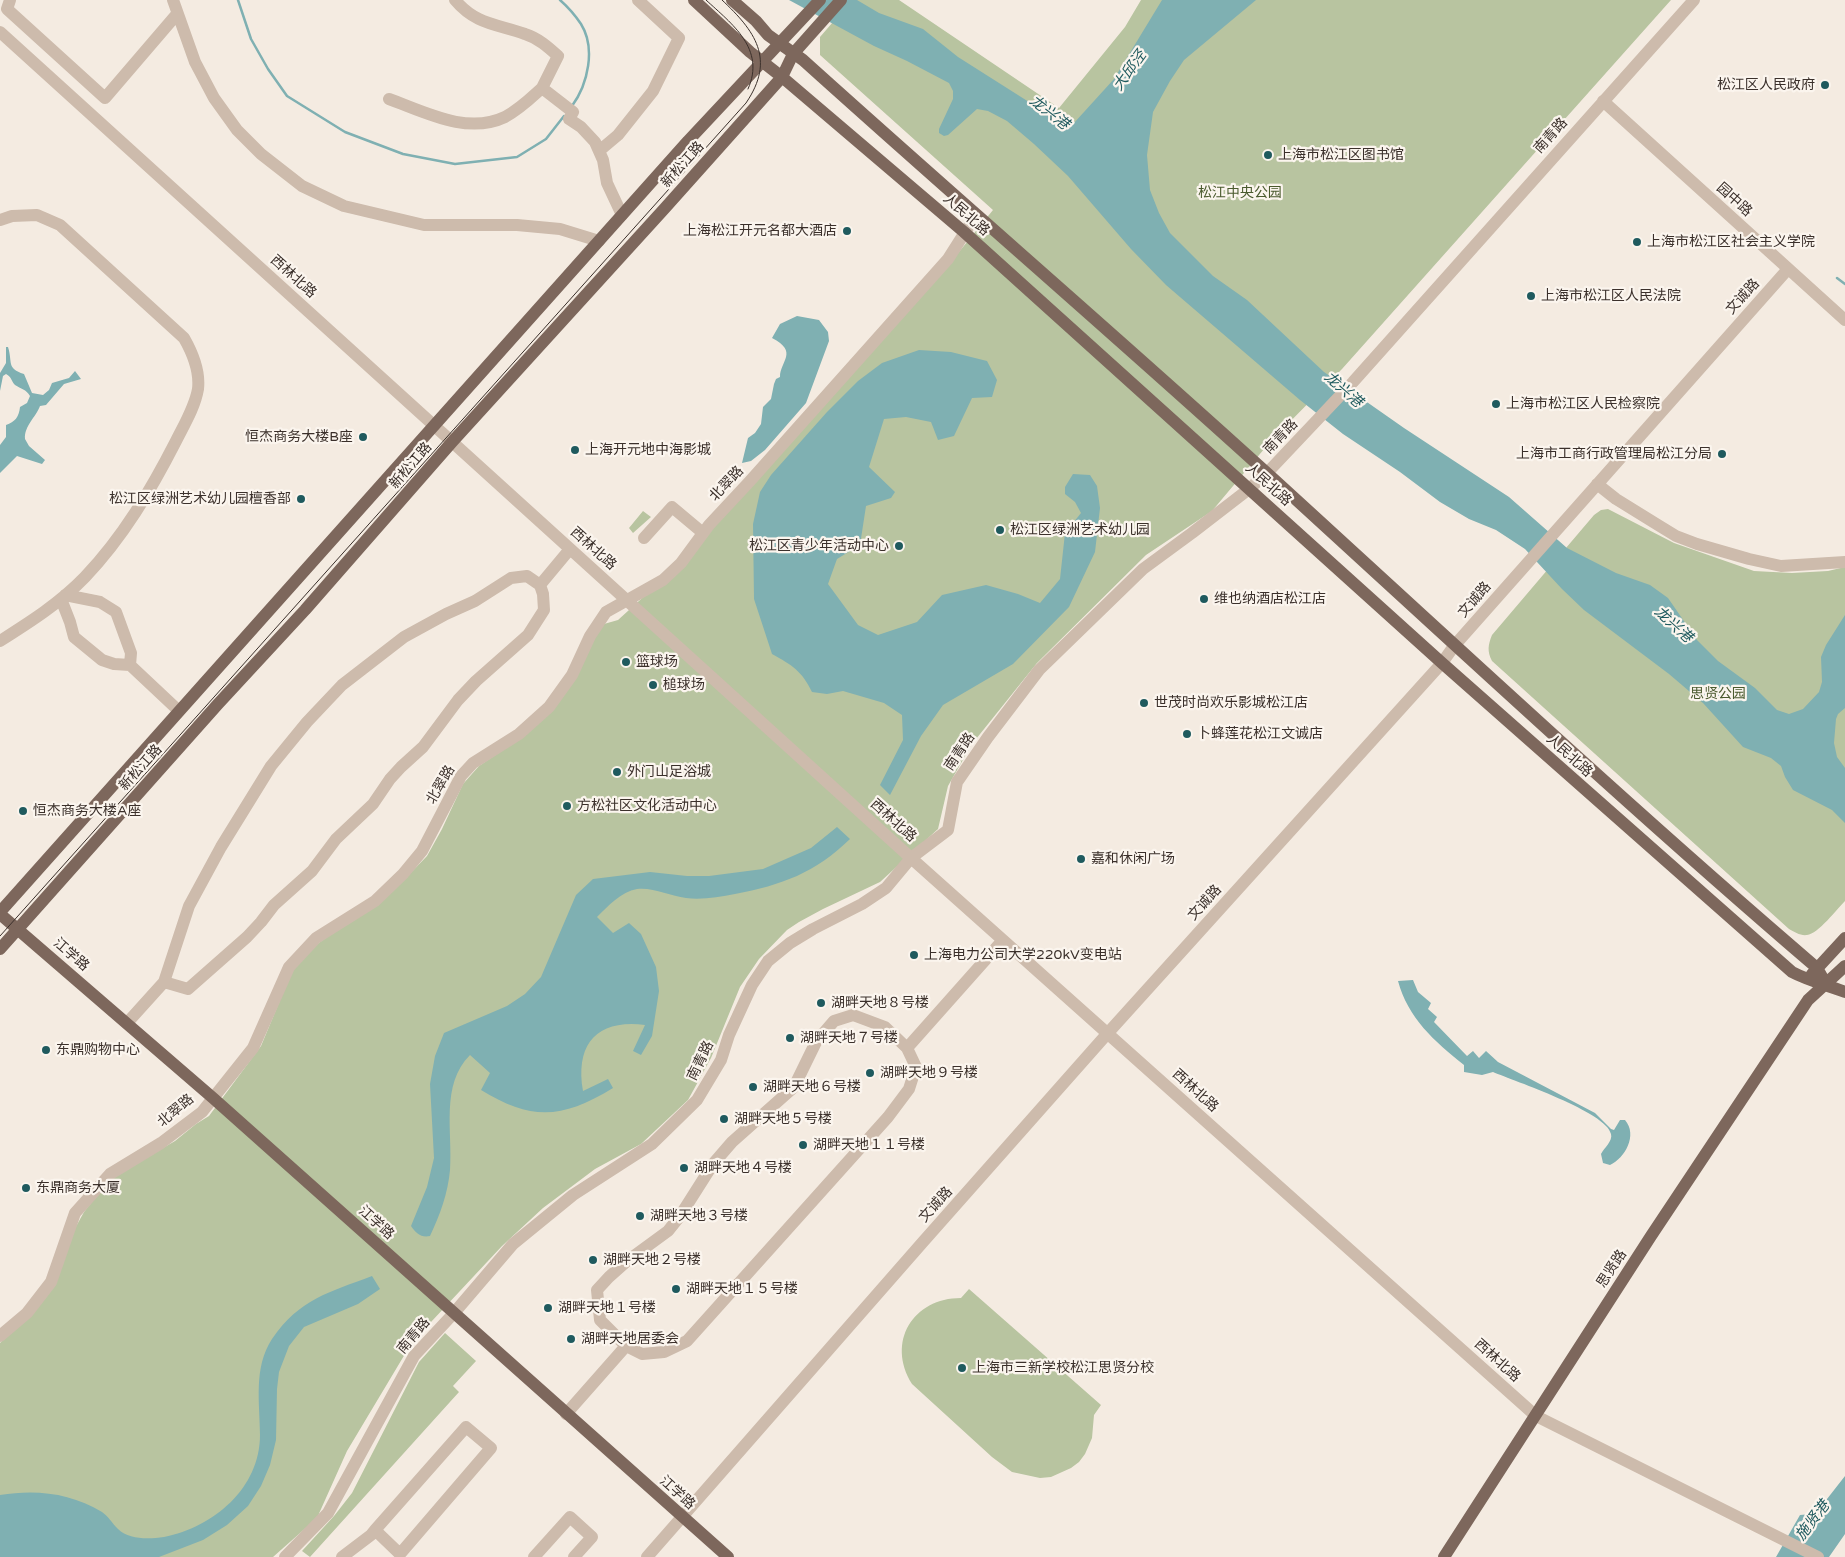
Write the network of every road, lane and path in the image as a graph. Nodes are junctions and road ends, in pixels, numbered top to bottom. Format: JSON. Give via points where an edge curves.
{"nodes":[{"id":1,"x":10,"y":0,"type":"edge"},
{"id":2,"x":173,"y":0,"type":"edge"},
{"id":3,"x":455,"y":0,"type":"edge"},
{"id":4,"x":638,"y":0,"type":"edge"},
{"id":5,"x":694,"y":0,"type":"edge"},
{"id":6,"x":732,"y":0,"type":"edge"},
{"id":7,"x":820,"y":0,"type":"edge"},
{"id":8,"x":841,"y":0,"type":"edge"},
{"id":9,"x":1694,"y":0,"type":"edge"},
{"id":10,"x":177,"y":14,"type":"junction"},
{"id":11,"x":0,"y":32,"type":"edge"},
{"id":12,"x":779,"y":44,"type":"junction"},
{"id":13,"x":794,"y":54,"type":"junction"},
{"id":14,"x":762,"y":61,"type":"junction"},
{"id":15,"x":782,"y":76,"type":"junction"},
{"id":16,"x":542,"y":88,"type":"junction"},
{"id":17,"x":389,"y":99,"type":"dead end"},
{"id":18,"x":1603,"y":101,"type":"junction"},
{"id":19,"x":599,"y":151,"type":"junction"},
{"id":20,"x":622,"y":215,"type":"junction"},
{"id":21,"x":976,"y":215,"type":"junction"},
{"id":22,"x":0,"y":220,"type":"edge"},
{"id":23,"x":964,"y":232,"type":"junction"},
{"id":24,"x":599,"y":241,"type":"junction"},
{"id":25,"x":1788,"y":269,"type":"junction"},
{"id":26,"x":1845,"y":320,"type":"edge"},
{"id":27,"x":434,"y":425,"type":"junction"},
{"id":28,"x":452,"y":442,"type":"junction"},
{"id":29,"x":1267,"y":473,"type":"junction"},
{"id":30,"x":1597,"y":484,"type":"junction"},
{"id":31,"x":1250,"y":489,"type":"junction"},
{"id":32,"x":703,"y":533,"type":"junction"},
{"id":33,"x":644,"y":538,"type":"dead end"},
{"id":34,"x":570,"y":548,"type":"junction"},
{"id":35,"x":1845,"y":562,"type":"edge"},
{"id":36,"x":540,"y":585,"type":"junction"},
{"id":37,"x":63,"y":597,"type":"junction"},
{"id":38,"x":628,"y":600,"type":"junction"},
{"id":39,"x":0,"y":641,"type":"edge"},
{"id":40,"x":1454,"y":646,"type":"junction"},
{"id":41,"x":1442,"y":663,"type":"junction"},
{"id":42,"x":130,"y":665,"type":"junction"},
{"id":43,"x":179,"y":711,"type":"junction"},
{"id":44,"x":912,"y":858,"type":"junction"},
{"id":45,"x":0,"y":913,"type":"edge"},
{"id":46,"x":18,"y":929,"type":"junction"},
{"id":47,"x":1845,"y":938,"type":"edge"},
{"id":48,"x":1003,"y":940,"type":"junction"},
{"id":49,"x":0,"y":949,"type":"edge"},
{"id":50,"x":1845,"y":966,"type":"edge"},
{"id":51,"x":1817,"y":968,"type":"junction"},
{"id":52,"x":1807,"y":980,"type":"junction"},
{"id":53,"x":164,"y":982,"type":"junction"},
{"id":54,"x":1826,"y":984,"type":"junction"},
{"id":55,"x":1845,"y":992,"type":"edge"},
{"id":56,"x":1808,"y":1000,"type":"junction"},
{"id":57,"x":128,"y":1024,"type":"junction"},
{"id":58,"x":1107,"y":1034,"type":"junction"},
{"id":59,"x":907,"y":1048,"type":"junction"},
{"id":60,"x":213,"y":1098,"type":"junction"},
{"id":61,"x":454,"y":1313,"type":"junction"},
{"id":62,"x":0,"y":1336,"type":"edge"},
{"id":63,"x":626,"y":1346,"type":"junction"},
{"id":64,"x":566,"y":1414,"type":"junction"},
{"id":65,"x":1536,"y":1416,"type":"junction"},
{"id":66,"x":682,"y":1517,"type":"junction"},
{"id":67,"x":375,"y":1530,"type":"junction"},
{"id":68,"x":290,"y":1555,"type":"edge"},
{"id":69,"x":342,"y":1557,"type":"edge"},
{"id":70,"x":534,"y":1557,"type":"edge"},
{"id":71,"x":574,"y":1557,"type":"edge"},
{"id":72,"x":647,"y":1557,"type":"edge"},
{"id":73,"x":728,"y":1557,"type":"edge"},
{"id":74,"x":1444,"y":1557,"type":"edge"},
{"id":75,"x":1818,"y":1557,"type":"edge"}],
"edges":[{"from":1,"to":10,"type":"street","via":[[7,10],[105,98]]},
{"from":2,"to":10,"type":"street"},
{"from":3,"to":16,"type":"street","via":[[484,23],[526,34],[558,56]]},
{"from":4,"to":19,"type":"street","via":[[679,38],[653,92],[618,135]]},
{"from":5,"to":14,"type":"main road","name":"人民北路"},
{"from":6,"to":12,"type":"main road","name":"人民北路"},
{"from":7,"to":12,"type":"main road","name":"新松江路"},
{"from":8,"to":13,"type":"main road","name":"新松江路"},
{"from":9,"to":18,"type":"street","name":"南青路"},
{"from":10,"to":24,"type":"street","via":[[195,62],[214,98],[237,130],[261,154],[302,186],[344,206],[424,225],[516,225],[560,229]]},
{"from":11,"to":27,"type":"street","name":"西林北路"},
{"from":12,"to":13,"type":"main road","name":"人民北路"},
{"from":12,"to":14,"type":"main road","name":"新松江路"},
{"from":13,"to":15,"type":"main road","name":"新松江路"},
{"from":13,"to":21,"type":"main road","name":"人民北路"},
{"from":14,"to":15,"type":"main road","name":"人民北路"},
{"from":14,"to":20,"type":"main road","name":"新松江路"},
{"from":15,"to":23,"type":"main road","name":"人民北路"},
{"from":15,"to":28,"type":"main road","name":"新松江路"},
{"from":16,"to":17,"type":"street","via":[[523,106],[504,117],[469,125]]},
{"from":16,"to":19,"type":"street","via":[[570,109],[569,119],[581,127]]},
{"from":18,"to":25,"type":"street","name":"园中路"},
{"from":18,"to":29,"type":"street","name":"南青路","via":[[1353,382]]},
{"from":19,"to":20,"type":"street","via":[[607,183]]},
{"from":20,"to":24,"type":"main road","name":"新松江路"},
{"from":21,"to":23,"type":"street","name":"北翠路"},
{"from":21,"to":29,"type":"main road","name":"人民北路"},
{"from":22,"to":37,"type":"street","via":[[37,215],[60,225],[184,338],[194,356],[198,388],[159,476],[113,545]]},
{"from":23,"to":31,"type":"main road","name":"人民北路"},
{"from":23,"to":32,"type":"street","name":"北翠路","via":[[948,259]]},
{"from":24,"to":27,"type":"main road","name":"新松江路"},
{"from":25,"to":26,"type":"street","name":"园中路"},
{"from":25,"to":30,"type":"street","name":"文诚路"},
{"from":27,"to":28,"type":"street","name":"西林北路"},
{"from":27,"to":43,"type":"main road","name":"新松江路"},
{"from":28,"to":34,"type":"street","name":"西林北路"},
{"from":28,"to":46,"type":"main road","name":"新松江路"},
{"from":29,"to":31,"type":"street","name":"南青路"},
{"from":29,"to":40,"type":"main road","name":"人民北路"},
{"from":30,"to":35,"type":"street","via":[[1676,536],[1697,544],[1781,566]]},
{"from":30,"to":40,"type":"street","name":"文诚路"},
{"from":31,"to":41,"type":"main road","name":"人民北路"},
{"from":31,"to":44,"type":"street","name":"南青路","via":[[1144,569],[1039,670],[957,782],[948,830]]},
{"from":32,"to":33,"type":"street","via":[[672,507]]},
{"from":32,"to":38,"type":"street","name":"北翠路","via":[[663,580]]},
{"from":34,"to":36,"type":"street"},
{"from":34,"to":38,"type":"street","name":"西林北路"},
{"from":36,"to":53,"type":"street","via":[[544,610],[528,635],[458,700],[424,747],[390,779],[373,804],[336,839],[312,871],[274,904],[240,943],[188,989]]},
{"from":36,"to":53,"type":"street","via":[[528,576],[511,578],[404,637],[342,685],[306,722],[271,766],[221,847],[189,906]]},
{"from":37,"to":39,"type":"street"},
{"from":37,"to":42,"type":"street","via":[[74,637],[102,660]]},
{"from":37,"to":42,"type":"street","via":[[100,602],[116,612],[131,653]]},
{"from":38,"to":44,"type":"street","name":"西林北路"},
{"from":38,"to":60,"type":"street","name":"北翠路","via":[[606,612],[590,636],[572,675],[549,707],[519,734],[473,763],[461,776],[422,851],[403,874],[375,901],[316,938],[289,967],[253,1048]]},
{"from":40,"to":41,"type":"street","name":"文诚路"},
{"from":40,"to":51,"type":"main road","name":"人民北路"},
{"from":41,"to":52,"type":"main road","name":"人民北路","via":[[1784,966]]},
{"from":41,"to":58,"type":"street","name":"文诚路"},
{"from":42,"to":43,"type":"street"},
{"from":43,"to":45,"type":"main road","name":"新松江路"},
{"from":44,"to":48,"type":"street","name":"西林北路"},
{"from":44,"to":61,"type":"street","name":"南青路","via":[[886,888],[805,933],[768,962],[752,984],[721,1060],[697,1100],[652,1144],[573,1195],[513,1244]]},
{"from":45,"to":46,"type":"main road","name":"江学路"},
{"from":46,"to":49,"type":"main road","name":"新松江路"},
{"from":46,"to":57,"type":"main road","name":"江学路"},
{"from":47,"to":51,"type":"main road"},
{"from":48,"to":58,"type":"street","name":"西林北路"},
{"from":48,"to":59,"type":"street"},
{"from":50,"to":54,"type":"main road","name":"思贤路"},
{"from":51,"to":52,"type":"main road"},
{"from":51,"to":54,"type":"main road","name":"人民北路"},
{"from":52,"to":54,"type":"main road","name":"人民北路"},
{"from":52,"to":56,"type":"main road"},
{"from":53,"to":57,"type":"street"},
{"from":54,"to":55,"type":"main road","name":"人民北路"},
{"from":54,"to":56,"type":"main road","name":"思贤路"},
{"from":56,"to":65,"type":"main road","name":"思贤路"},
{"from":57,"to":60,"type":"main road","name":"江学路"},
{"from":58,"to":65,"type":"street","name":"西林北路"},
{"from":58,"to":66,"type":"street","name":"文诚路"},
{"from":59,"to":63,"type":"street","via":[[916,1067],[910,1089],[687,1340],[664,1352],[642,1354]]},
{"from":59,"to":63,"type":"street","via":[[885,1027],[853,1015],[834,1021],[816,1042],[794,1087],[712,1164],[668,1231],[609,1276],[598,1290],[600,1320]]},
{"from":60,"to":61,"type":"main road","name":"江学路"},
{"from":60,"to":62,"type":"street","name":"北翠路","via":[[202,1112],[161,1143],[110,1174],[75,1213],[51,1282],[27,1312]]},
{"from":61,"to":64,"type":"main road","name":"江学路"},
{"from":61,"to":68,"type":"street","name":"南青路","via":[[414,1356],[328,1514]]},
{"from":63,"to":64,"type":"street"},
{"from":64,"to":66,"type":"main road","name":"江学路"},
{"from":65,"to":74,"type":"main road","name":"思贤路"},
{"from":65,"to":75,"type":"street","name":"西林北路"},
{"from":66,"to":72,"type":"street","name":"文诚路"},
{"from":66,"to":73,"type":"main road","name":"江学路"},
{"from":67,"to":67,"type":"street","via":[[466,1427],[491,1448],[400,1554]]},
{"from":67,"to":69,"type":"street"},
{"from":70,"to":71,"type":"street","via":[[570,1518],[592,1537]]}]}
